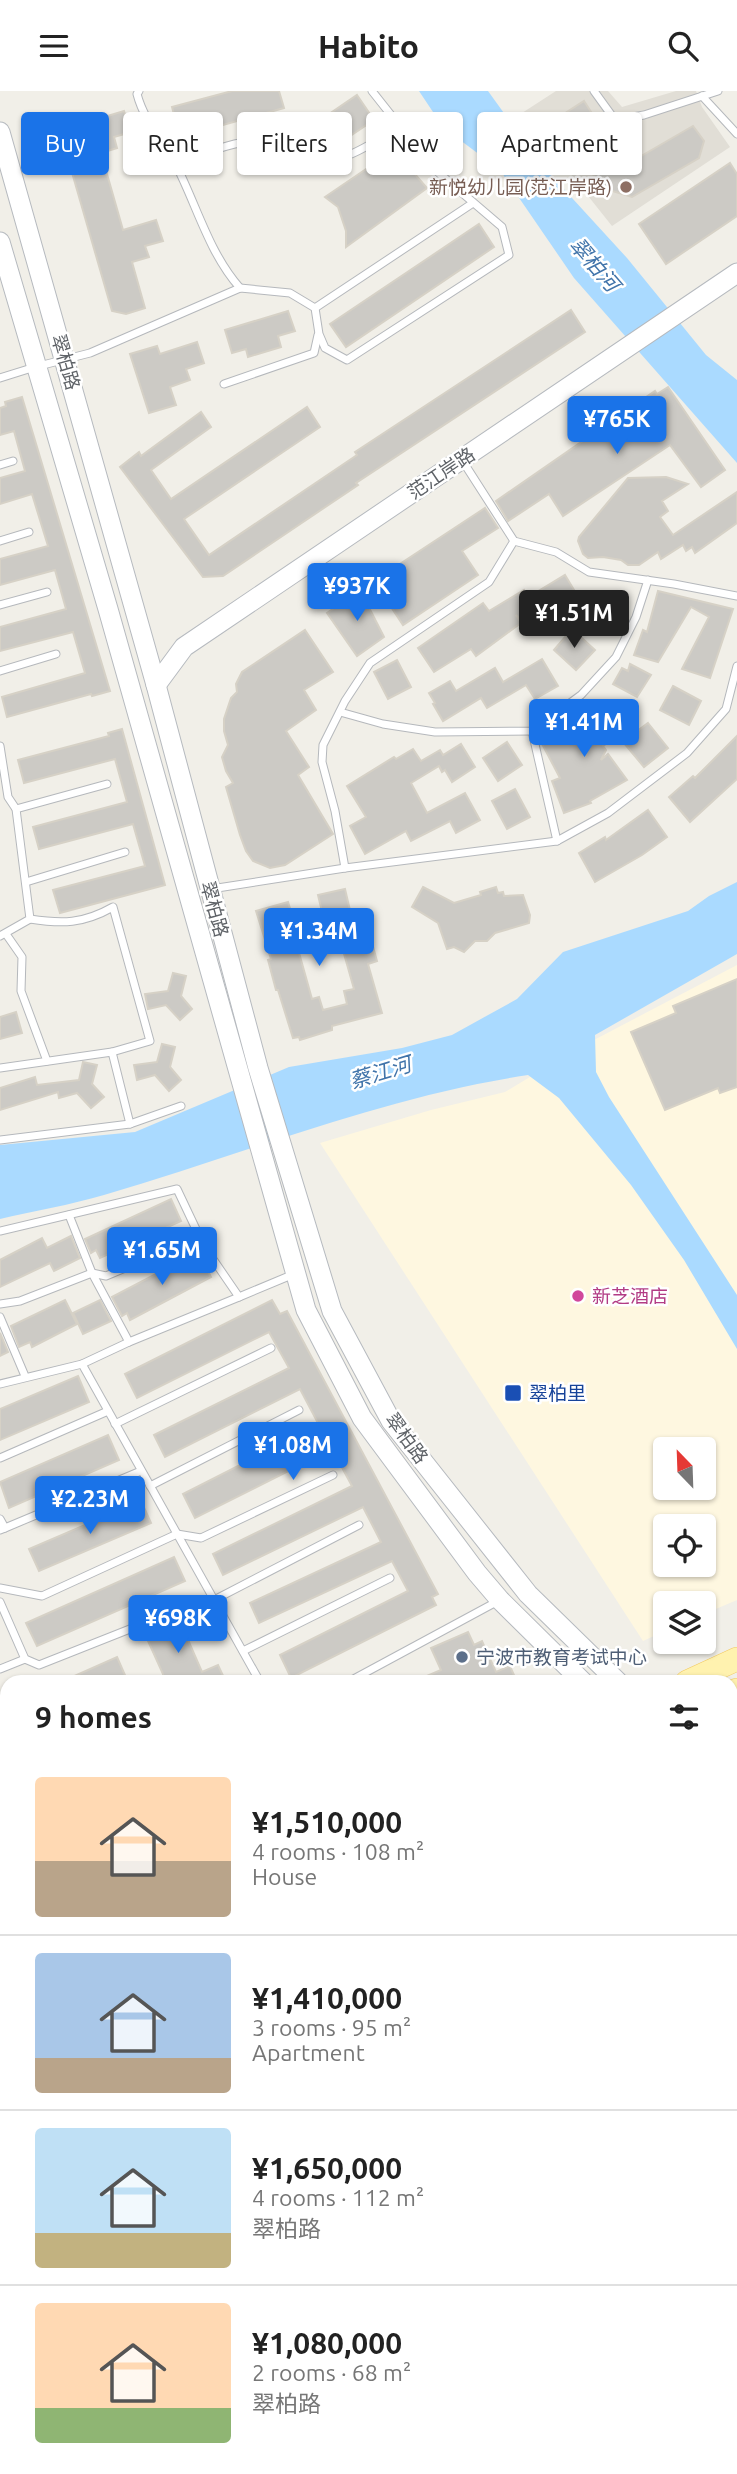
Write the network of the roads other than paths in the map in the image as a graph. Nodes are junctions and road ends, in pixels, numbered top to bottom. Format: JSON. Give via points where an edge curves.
{"nodes":[{"id":1,"x":139,"y":91,"type":"edge"},
{"id":2,"x":372,"y":91,"type":"edge"},
{"id":3,"x":594,"y":91,"type":"edge"},
{"id":4,"x":718,"y":91,"type":"edge"},
{"id":5,"x":702,"y":96,"type":"junction"},
{"id":6,"x":143,"y":112,"type":"edge"},
{"id":7,"x":388,"y":112,"type":"edge"},
{"id":8,"x":0,"y":132,"type":"edge"},
{"id":9,"x":737,"y":134,"type":"edge"},
{"id":10,"x":366,"y":146,"type":"edge"},
{"id":11,"x":223,"y":148,"type":"edge"},
{"id":12,"x":181,"y":175,"type":"edge"},
{"id":13,"x":441,"y":175,"type":"edge"},
{"id":14,"x":473,"y":203,"type":"junction"},
{"id":15,"x":0,"y":242,"type":"edge"},
{"id":16,"x":737,"y":273,"type":"edge"},
{"id":17,"x":240,"y":288,"type":"junction"},
{"id":18,"x":315,"y":308,"type":"junction"},
{"id":19,"x":318,"y":334,"type":"junction"},
{"id":20,"x":65,"y":359,"type":"junction"},
{"id":21,"x":35,"y":367,"type":"junction"},
{"id":22,"x":0,"y":378,"type":"edge"},
{"id":23,"x":224,"y":384,"type":"dead end"},
{"id":24,"x":462,"y":459,"type":"junction"},
{"id":25,"x":13,"y":461,"type":"dead end"},
{"id":26,"x":0,"y":465,"type":"edge"},
{"id":27,"x":29,"y":532,"type":"dead end"},
{"id":28,"x":0,"y":541,"type":"edge"},
{"id":29,"x":514,"y":541,"type":"junction"},
{"id":30,"x":648,"y":580,"type":"junction"},
{"id":31,"x":47,"y":592,"type":"dead end"},
{"id":32,"x":737,"y":596,"type":"edge"},
{"id":33,"x":0,"y":605,"type":"edge"},
{"id":34,"x":56,"y":653,"type":"dead end"},
{"id":35,"x":737,"y":666,"type":"edge"},
{"id":36,"x":0,"y":671,"type":"edge"},
{"id":37,"x":156,"y":685,"type":"junction"},
{"id":38,"x":340,"y":712,"type":"junction"},
{"id":39,"x":532,"y":731,"type":"junction"},
{"id":40,"x":0,"y":746,"type":"edge"},
{"id":41,"x":107,"y":784,"type":"dead end"},
{"id":42,"x":16,"y":809,"type":"junction"},
{"id":43,"x":557,"y":841,"type":"junction"},
{"id":44,"x":125,"y":852,"type":"dead end"},
{"id":45,"x":345,"y":868,"type":"junction"},
{"id":46,"x":26,"y":882,"type":"junction"},
{"id":47,"x":210,"y":889,"type":"junction"},
{"id":48,"x":30,"y":919,"type":"junction"},
{"id":49,"x":3,"y":935,"type":"edge"},
{"id":50,"x":112,"y":1052,"type":"junction"},
{"id":51,"x":47,"y":1061,"type":"junction"},
{"id":52,"x":0,"y":1068,"type":"edge"},
{"id":53,"x":248,"y":1070,"type":"junction"},
{"id":54,"x":181,"y":1106,"type":"dead end"},
{"id":55,"x":130,"y":1123,"type":"junction"},
{"id":56,"x":0,"y":1140,"type":"edge"},
{"id":57,"x":69,"y":1215,"type":"junction"},
{"id":58,"x":0,"y":1231,"type":"edge"},
{"id":59,"x":204,"y":1246,"type":"junction"},
{"id":60,"x":92,"y":1273,"type":"junction"},
{"id":61,"x":296,"y":1273,"type":"junction"},
{"id":62,"x":239,"y":1297,"type":"junction"},
{"id":63,"x":0,"y":1304,"type":"edge"},
{"id":64,"x":0,"y":1317,"type":"edge"},
{"id":65,"x":129,"y":1342,"type":"junction"},
{"id":66,"x":271,"y":1348,"type":"dead end"},
{"id":67,"x":82,"y":1364,"type":"junction"},
{"id":68,"x":25,"y":1376,"type":"junction"},
{"id":69,"x":0,"y":1384,"type":"edge"},
{"id":70,"x":299,"y":1410,"type":"dead end"},
{"id":71,"x":108,"y":1411,"type":"junction"},
{"id":72,"x":115,"y":1424,"type":"junction"},
{"id":73,"x":0,"y":1458,"type":"edge"},
{"id":74,"x":141,"y":1471,"type":"junction"},
{"id":75,"x":332,"y":1475,"type":"dead end"},
{"id":76,"x":150,"y":1486,"type":"junction"},
{"id":77,"x":0,"y":1519,"type":"edge"},
{"id":78,"x":359,"y":1525,"type":"dead end"},
{"id":79,"x":2,"y":1529,"type":"edge"},
{"id":80,"x":177,"y":1534,"type":"junction"},
{"id":81,"x":390,"y":1577,"type":"dead end"},
{"id":82,"x":0,"y":1588,"type":"edge"},
{"id":83,"x":214,"y":1600,"type":"junction"},
{"id":84,"x":500,"y":1600,"type":"junction"},
{"id":85,"x":0,"y":1602,"type":"edge"},
{"id":86,"x":243,"y":1651,"type":"junction"},
{"id":87,"x":25,"y":1658,"type":"junction"},
{"id":88,"x":737,"y":1659,"type":"edge"},
{"id":89,"x":0,"y":1669,"type":"edge"},
{"id":90,"x":256,"y":1675,"type":"edge"},
{"id":91,"x":361,"y":1675,"type":"edge"},
{"id":92,"x":576,"y":1675,"type":"edge"},
{"id":93,"x":611,"y":1675,"type":"edge"},
{"id":94,"x":702,"y":1675,"type":"edge"}],
"edges":[{"from":1,"to":6,"type":"lane"},
{"from":2,"to":7,"type":"lane"},
{"from":3,"to":5,"type":"lane","via":[[615,120]]},
{"from":4,"to":5,"type":"lane"},
{"from":5,"to":9,"type":"lane"},
{"from":8,"to":20,"type":"main road","name":"翠柏路"},
{"from":10,"to":11,"type":"lane","via":[[323,162],[301,157],[281,144],[260,141]]},
{"from":12,"to":17,"type":"lane","via":[[225,271]]},
{"from":13,"to":14,"type":"lane"},
{"from":14,"to":18,"type":"lane"},
{"from":14,"to":19,"type":"lane","via":[[502,227],[509,255],[347,360],[324,348]]},
{"from":15,"to":21,"type":"main road","name":"翠柏路"},
{"from":16,"to":24,"type":"main road","name":"范江岸路"},
{"from":17,"to":18,"type":"lane","via":[[290,293]]},
{"from":17,"to":20,"type":"lane","via":[[90,353]]},
{"from":18,"to":19,"type":"lane"},
{"from":19,"to":23,"type":"lane","via":[[314,353]]},
{"from":20,"to":21,"type":"lane"},
{"from":20,"to":37,"type":"main road","name":"翠柏路"},
{"from":21,"to":22,"type":"lane"},
{"from":21,"to":53,"type":"main road","name":"翠柏路"},
{"from":24,"to":29,"type":"lane"},
{"from":24,"to":37,"type":"main road","name":"范江岸路","via":[[184,647]]},
{"from":25,"to":26,"type":"lane"},
{"from":27,"to":28,"type":"lane"},
{"from":29,"to":30,"type":"lane","via":[[556,552],[589,572]]},
{"from":29,"to":38,"type":"lane","via":[[489,582],[370,663]]},
{"from":30,"to":32,"type":"lane"},
{"from":30,"to":39,"type":"lane","via":[[636,617],[615,657],[581,695]]},
{"from":31,"to":33,"type":"lane"},
{"from":34,"to":36,"type":"lane"},
{"from":35,"to":43,"type":"lane","via":[[726,709],[687,754],[608,813]]},
{"from":37,"to":47,"type":"main road","name":"翠柏路"},
{"from":38,"to":39,"type":"lane","via":[[435,732]]},
{"from":38,"to":45,"type":"lane","via":[[323,745],[322,762]]},
{"from":39,"to":43,"type":"lane"},
{"from":40,"to":42,"type":"lane","via":[[8,797]]},
{"from":41,"to":42,"type":"lane"},
{"from":42,"to":46,"type":"lane"},
{"from":43,"to":45,"type":"lane"},
{"from":44,"to":46,"type":"lane"},
{"from":45,"to":47,"type":"lane"},
{"from":46,"to":48,"type":"lane"},
{"from":47,"to":53,"type":"main road","name":"翠柏路"},
{"from":48,"to":49,"type":"lane"},
{"from":48,"to":50,"type":"lane","via":[[60,924],[94,918],[113,907],[150,1041]]},
{"from":49,"to":51,"type":"lane","via":[[22,957],[21,991]]},
{"from":50,"to":51,"type":"lane"},
{"from":50,"to":55,"type":"lane"},
{"from":51,"to":52,"type":"lane"},
{"from":53,"to":61,"type":"main road","name":"翠柏路","via":[[267,1168]]},
{"from":53,"to":93,"type":"main road","name":"翠柏路","via":[[287,1163],[331,1311],[391,1421],[528,1594]]},
{"from":54,"to":55,"type":"lane"},
{"from":55,"to":56,"type":"lane"},
{"from":57,"to":58,"type":"lane"},
{"from":57,"to":59,"type":"lane","via":[[177,1189]]},
{"from":57,"to":60,"type":"lane"},
{"from":59,"to":60,"type":"lane","via":[[178,1246],[106,1276]]},
{"from":59,"to":62,"type":"lane"},
{"from":60,"to":63,"type":"lane","via":[[20,1301]]},
{"from":60,"to":65,"type":"lane"},
{"from":61,"to":62,"type":"lane"},
{"from":61,"to":84,"type":"main road","name":"翠柏路","via":[[306,1310],[362,1418]]},
{"from":62,"to":65,"type":"lane"},
{"from":64,"to":68,"type":"lane"},
{"from":65,"to":67,"type":"lane"},
{"from":66,"to":72,"type":"lane"},
{"from":67,"to":68,"type":"lane"},
{"from":67,"to":71,"type":"lane"},
{"from":68,"to":69,"type":"lane"},
{"from":70,"to":76,"type":"lane"},
{"from":71,"to":72,"type":"lane"},
{"from":71,"to":73,"type":"lane"},
{"from":72,"to":74,"type":"lane"},
{"from":74,"to":76,"type":"lane"},
{"from":74,"to":79,"type":"lane"},
{"from":75,"to":80,"type":"lane","via":[[201,1538]]},
{"from":76,"to":80,"type":"lane"},
{"from":77,"to":79,"type":"lane"},
{"from":78,"to":83,"type":"lane"},
{"from":80,"to":82,"type":"lane","via":[[42,1596]]},
{"from":80,"to":83,"type":"lane"},
{"from":81,"to":86,"type":"lane"},
{"from":83,"to":86,"type":"lane"},
{"from":83,"to":87,"type":"lane","via":[[39,1665]]},
{"from":84,"to":91,"type":"lane"},
{"from":84,"to":92,"type":"main road","name":"翠柏路"},
{"from":85,"to":87,"type":"lane"},
{"from":86,"to":90,"type":"lane"},
{"from":87,"to":89,"type":"lane"},
{"from":88,"to":94,"type":"main road"}]}
